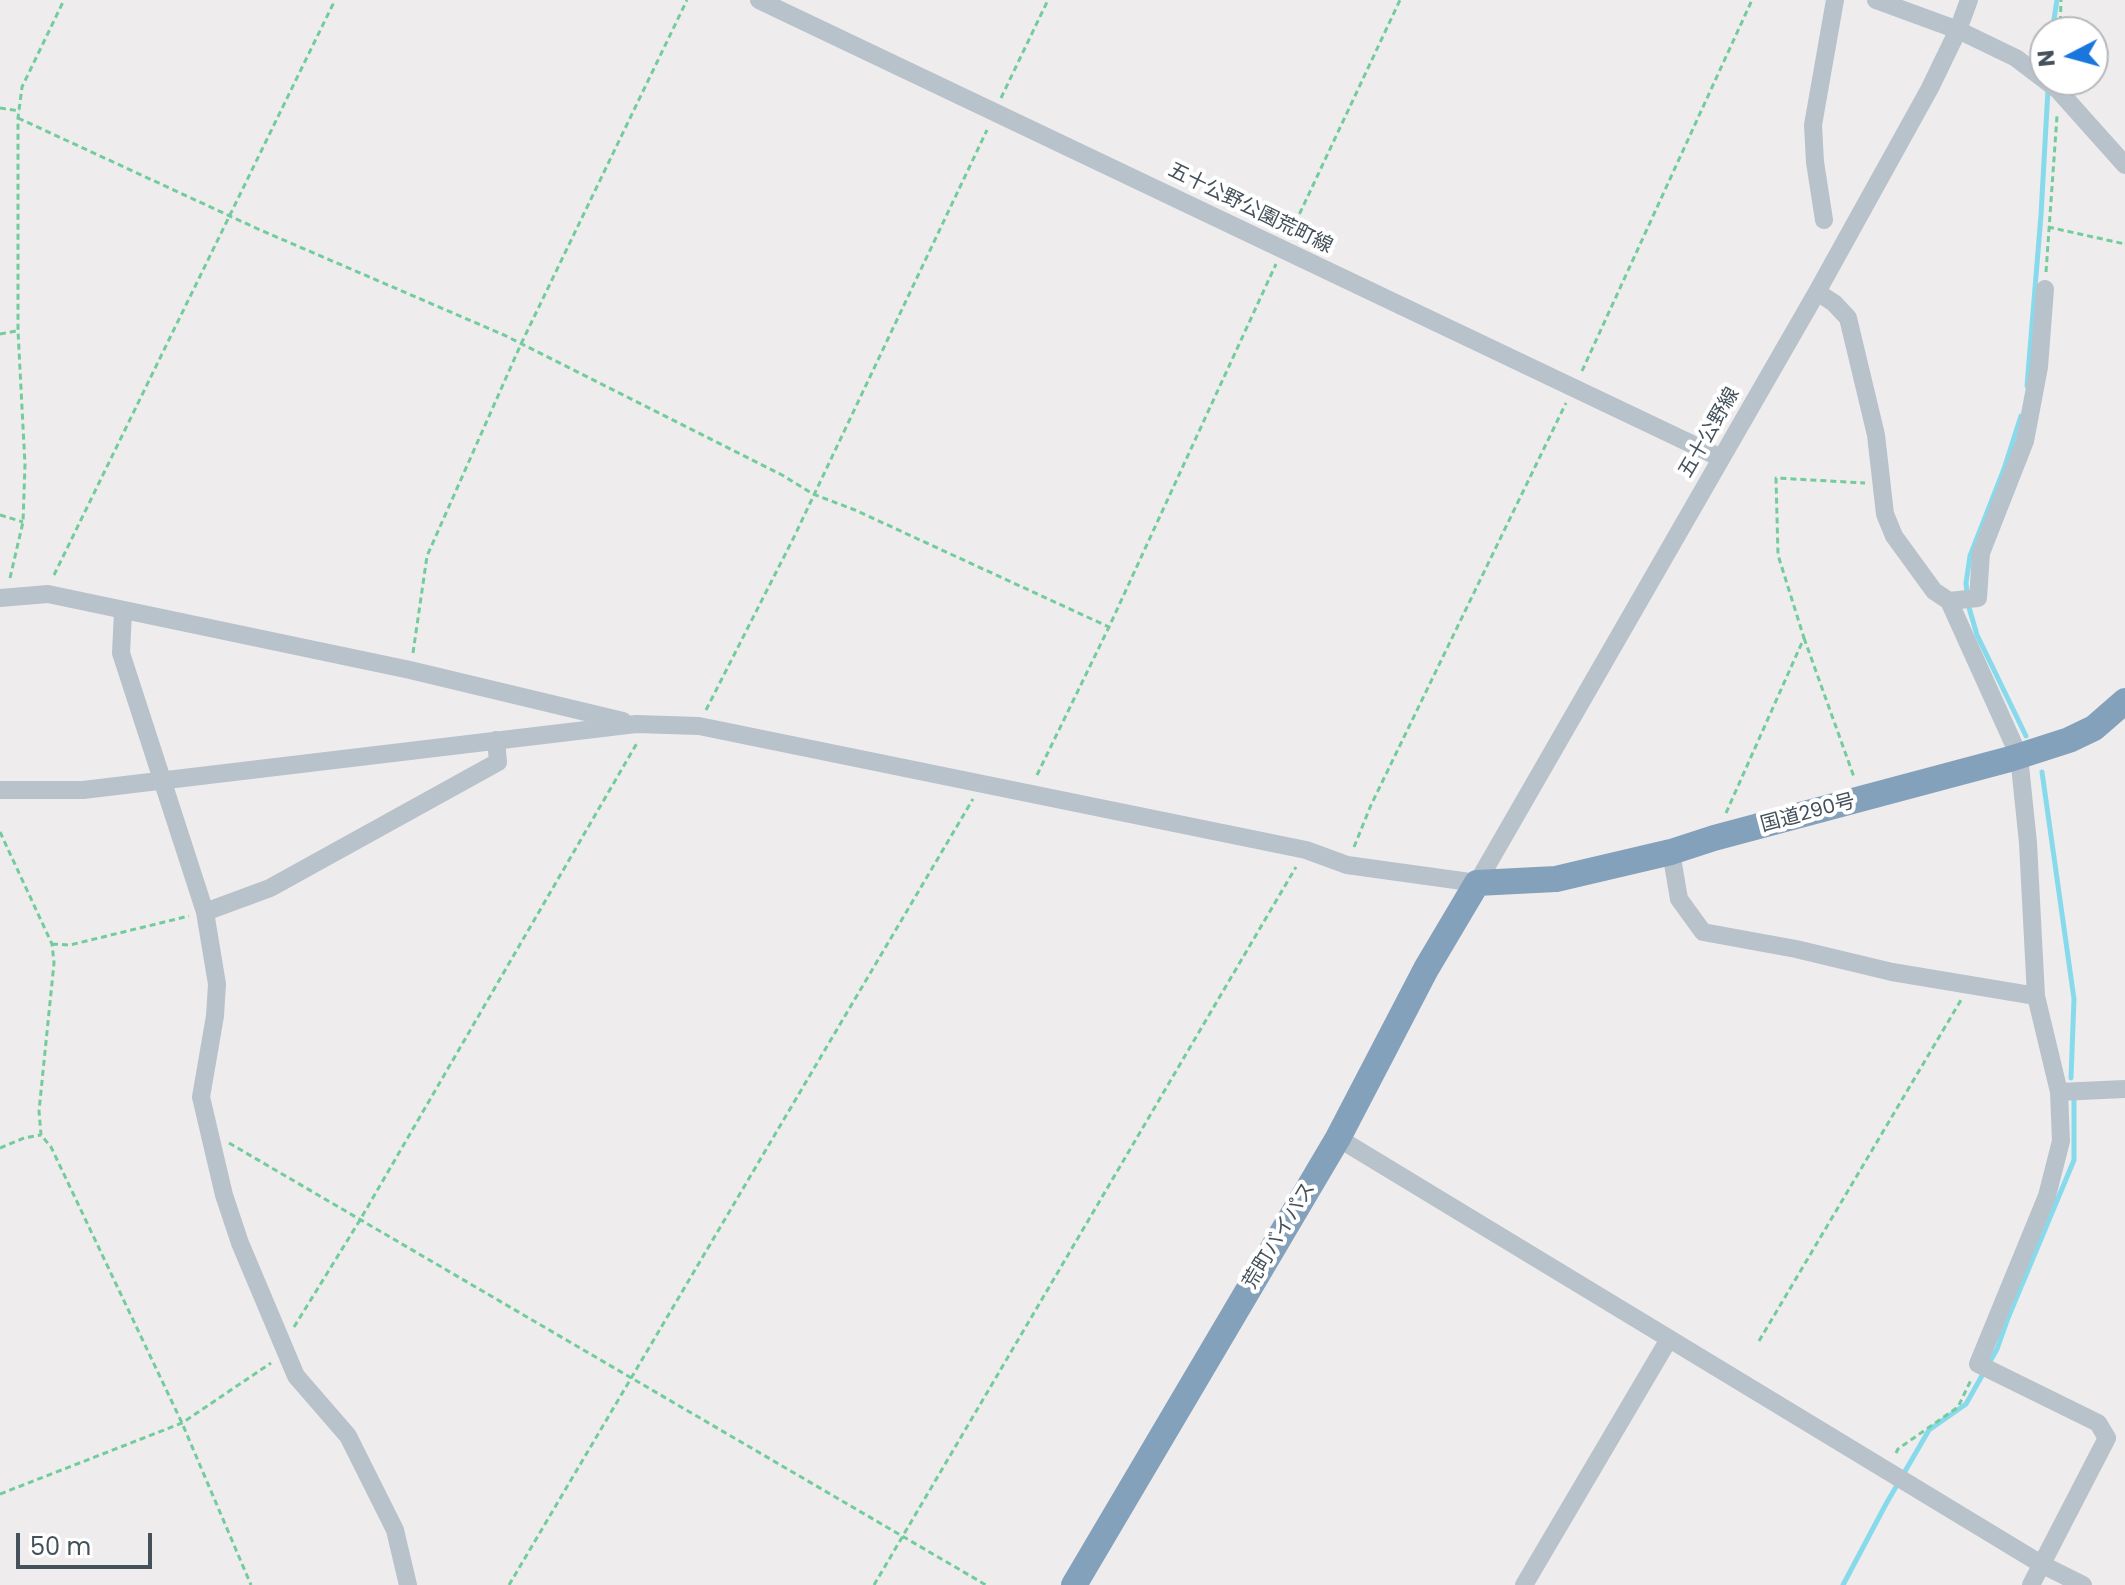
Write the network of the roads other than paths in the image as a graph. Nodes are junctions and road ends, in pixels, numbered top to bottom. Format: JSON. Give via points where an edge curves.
{"nodes":[{"id":1,"x":759,"y":0,"type":"edge"},
{"id":2,"x":1835,"y":0,"type":"edge"},
{"id":3,"x":1876,"y":0,"type":"edge"},
{"id":4,"x":1969,"y":0,"type":"edge"},
{"id":5,"x":1958,"y":30,"type":"junction"},
{"id":6,"x":2125,"y":165,"type":"edge"},
{"id":7,"x":1824,"y":220,"type":"dead end"},
{"id":8,"x":2045,"y":289,"type":"road end"},
{"id":9,"x":1817,"y":292,"type":"junction"},
{"id":10,"x":1721,"y":458,"type":"junction"},
{"id":11,"x":2,"y":598,"type":"edge"},
{"id":12,"x":1949,"y":601,"type":"junction"},
{"id":13,"x":123,"y":612,"type":"junction"},
{"id":14,"x":2125,"y":701,"type":"edge"},
{"id":15,"x":642,"y":723,"type":"junction"},
{"id":16,"x":496,"y":740,"type":"junction"},
{"id":17,"x":2019,"y":756,"type":"junction"},
{"id":18,"x":162,"y":780,"type":"junction"},
{"id":19,"x":0,"y":790,"type":"edge"},
{"id":20,"x":1671,"y":852,"type":"junction"},
{"id":21,"x":1477,"y":883,"type":"junction"},
{"id":22,"x":205,"y":912,"type":"junction"},
{"id":23,"x":2036,"y":996,"type":"junction"},
{"id":24,"x":2125,"y":1089,"type":"edge"},
{"id":25,"x":2059,"y":1092,"type":"junction"},
{"id":26,"x":1338,"y":1138,"type":"junction"},
{"id":27,"x":1669,"y":1339,"type":"junction"},
{"id":28,"x":2041,"y":1564,"type":"junction"},
{"id":29,"x":408,"y":1585,"type":"edge"},
{"id":30,"x":1074,"y":1585,"type":"edge"},
{"id":31,"x":1524,"y":1585,"type":"edge"},
{"id":32,"x":2031,"y":1585,"type":"edge"},
{"id":33,"x":2083,"y":1585,"type":"edge"}],
"edges":[{"from":1,"to":10,"type":"street","name":"五十公野公園荒町線"},
{"from":2,"to":7,"type":"street","via":[[1813,125]]},
{"from":3,"to":5,"type":"street"},
{"from":4,"to":5,"type":"street","name":"五十公野線"},
{"from":5,"to":6,"type":"street","via":[[2016,58],[2058,90]]},
{"from":5,"to":9,"type":"street","name":"五十公野線"},
{"from":8,"to":12,"type":"street","via":[[2039,367],[2025,441],[1981,553],[1978,598]]},
{"from":9,"to":10,"type":"street","name":"五十公野線"},
{"from":9,"to":12,"type":"street","via":[[1848,318],[1876,435],[1885,514],[1894,536],[1934,591]]},
{"from":10,"to":21,"type":"street","name":"五十公野線"},
{"from":11,"to":13,"type":"street","via":[[48,594]]},
{"from":12,"to":17,"type":"street"},
{"from":13,"to":15,"type":"street"},
{"from":13,"to":18,"type":"street","via":[[121,653]]},
{"from":14,"to":17,"type":"highway","name":"国道290号","via":[[2094,728]]},
{"from":15,"to":16,"type":"street"},
{"from":15,"to":21,"type":"street","via":[[699,726],[1306,850],[1347,865]]},
{"from":16,"to":18,"type":"street"},
{"from":16,"to":22,"type":"street","via":[[498,762],[270,888]]},
{"from":17,"to":20,"type":"highway","name":"国道290号"},
{"from":17,"to":23,"type":"street"},
{"from":18,"to":19,"type":"street","via":[[83,790]]},
{"from":18,"to":22,"type":"street"},
{"from":20,"to":21,"type":"highway","name":"国道290号","via":[[1556,879]]},
{"from":20,"to":23,"type":"street","via":[[1679,899],[1703,932]]},
{"from":21,"to":26,"type":"highway","name":"荒町バイパス"},
{"from":22,"to":29,"type":"street","via":[[217,984],[201,1097],[240,1243],[296,1376],[348,1436],[395,1530]]},
{"from":23,"to":25,"type":"street"},
{"from":24,"to":25,"type":"street"},
{"from":25,"to":28,"type":"street","via":[[2061,1141],[2047,1196],[1978,1364],[2098,1423],[2107,1438]]},
{"from":26,"to":27,"type":"street"},
{"from":26,"to":30,"type":"highway","name":"荒町バイパス"},
{"from":27,"to":28,"type":"street"},
{"from":27,"to":31,"type":"street"},
{"from":28,"to":32,"type":"street"},
{"from":28,"to":33,"type":"street"}]}
